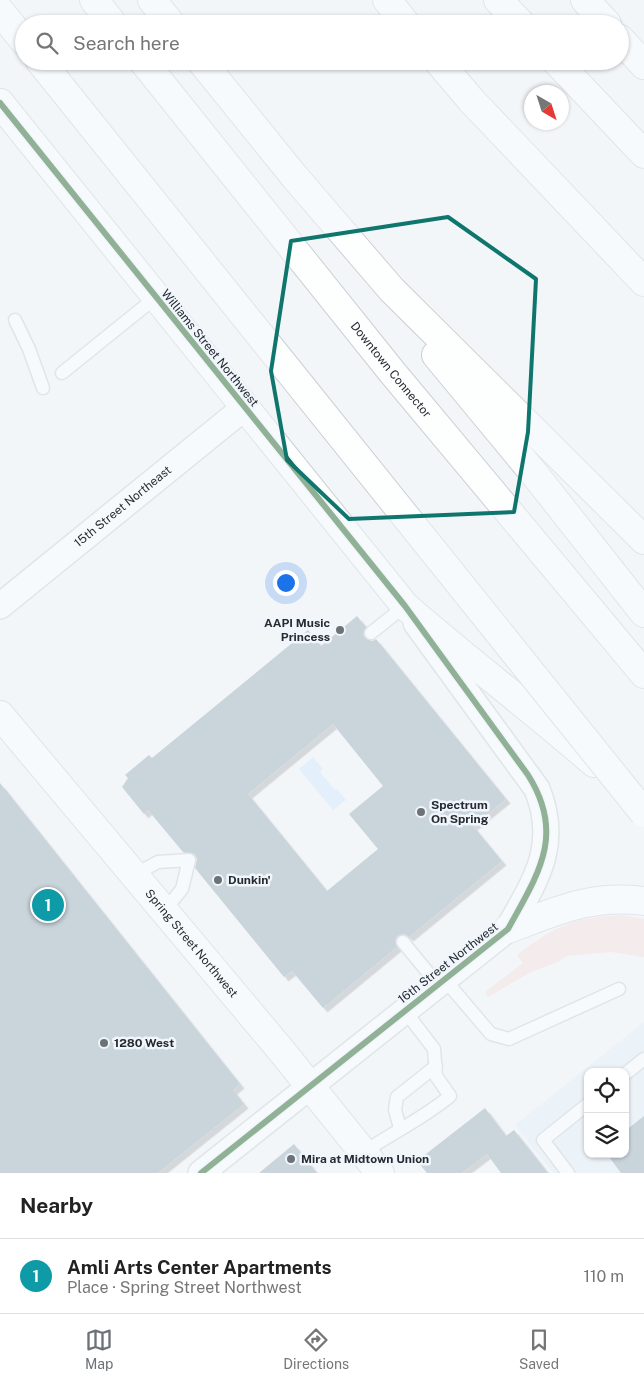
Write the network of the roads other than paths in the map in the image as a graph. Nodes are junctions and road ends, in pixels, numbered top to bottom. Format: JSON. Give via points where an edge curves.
{"nodes":[{"id":1,"x":94,"y":0,"type":"edge"},
{"id":2,"x":152,"y":0,"type":"edge"},
{"id":3,"x":386,"y":0,"type":"edge"},
{"id":4,"x":498,"y":0,"type":"edge"},
{"id":5,"x":585,"y":0,"type":"edge"},
{"id":6,"x":0,"y":11,"type":"edge"},
{"id":7,"x":106,"y":15,"type":"edge"},
{"id":8,"x":164,"y":15,"type":"edge"},
{"id":9,"x":398,"y":15,"type":"edge"},
{"id":10,"x":512,"y":15,"type":"edge"},
{"id":11,"x":599,"y":15,"type":"edge"},
{"id":12,"x":15,"y":30,"type":"edge"},
{"id":13,"x":629,"y":49,"type":"edge"},
{"id":14,"x":644,"y":65,"type":"edge"},
{"id":15,"x":47,"y":70,"type":"edge"},
{"id":16,"x":150,"y":70,"type":"edge"},
{"id":17,"x":208,"y":70,"type":"edge"},
{"id":18,"x":446,"y":70,"type":"edge"},
{"id":19,"x":565,"y":70,"type":"edge"},
{"id":20,"x":0,"y":103,"type":"edge"},
{"id":21,"x":644,"y":154,"type":"edge"},
{"id":22,"x":644,"y":282,"type":"edge"},
{"id":23,"x":392,"y":290,"type":"junction"},
{"id":24,"x":156,"y":298,"type":"junction"},
{"id":25,"x":15,"y":320,"type":"dead end"},
{"id":26,"x":62,"y":373,"type":"dead end"},
{"id":27,"x":43,"y":388,"type":"dead end"},
{"id":28,"x":244,"y":408,"type":"junction"},
{"id":29,"x":644,"y":540,"type":"edge"},
{"id":30,"x":0,"y":606,"type":"edge"},
{"id":31,"x":405,"y":606,"type":"junction"},
{"id":32,"x":644,"y":613,"type":"edge"},
{"id":33,"x":371,"y":633,"type":"dead end"},
{"id":34,"x":644,"y":674,"type":"edge"},
{"id":35,"x":0,"y":715,"type":"edge"},
{"id":36,"x":644,"y":811,"type":"edge"},
{"id":37,"x":134,"y":875,"type":"junction"},
{"id":38,"x":644,"y":901,"type":"edge"},
{"id":39,"x":164,"y":911,"type":"junction"},
{"id":40,"x":508,"y":929,"type":"junction"},
{"id":41,"x":403,"y":942,"type":"dead end"},
{"id":42,"x":442,"y":983,"type":"junction"},
{"id":43,"x":619,"y":989,"type":"dead end"},
{"id":44,"x":405,"y":1012,"type":"junction"},
{"id":45,"x":644,"y":1059,"type":"edge"},
{"id":46,"x":436,"y":1066,"type":"junction"},
{"id":47,"x":629,"y":1071,"type":"edge"},
{"id":48,"x":311,"y":1086,"type":"junction"},
{"id":49,"x":584,"y":1107,"type":"edge"},
{"id":50,"x":400,"y":1128,"type":"junction"},
{"id":51,"x":372,"y":1163,"type":"edge"},
{"id":52,"x":201,"y":1173,"type":"edge"},
{"id":53,"x":568,"y":1173,"type":"edge"}],
"edges":[{"from":1,"to":7,"type":"main road"},
{"from":2,"to":8,"type":"main road"},
{"from":3,"to":9,"type":"main road"},
{"from":4,"to":10,"type":"main road"},
{"from":5,"to":11,"type":"main road"},
{"from":6,"to":12,"type":"main road"},
{"from":13,"to":14,"type":"main road"},
{"from":15,"to":36,"type":"main road","bridge":true},
{"from":16,"to":34,"type":"main road","name":"Downtown Connector","via":[[392,372]]},
{"from":17,"to":23,"type":"main road"},
{"from":18,"to":22,"type":"main road"},
{"from":19,"to":21,"type":"main road"},
{"from":20,"to":24,"type":"main road","name":"Williams Street Northwest"},
{"from":23,"to":29,"type":"main road"},
{"from":23,"to":32,"type":"main road","via":[[427,344]]},
{"from":24,"to":26,"type":"lane"},
{"from":24,"to":28,"type":"main road","name":"Williams Street Northwest"},
{"from":25,"to":27,"type":"lane"},
{"from":28,"to":30,"type":"street","name":"15th Street Northeast"},
{"from":28,"to":31,"type":"main road","name":"Williams Street Northwest"},
{"from":31,"to":33,"type":"lane"},
{"from":31,"to":36,"type":"main road","name":"Williams Street Northwest","via":[[472,664],[534,711]]},
{"from":31,"to":40,"type":"street","name":"16th Street Northwest","via":[[528,775],[544,805],[546,852],[536,878]]},
{"from":35,"to":37,"type":"main road","name":"Spring Street Northwest"},
{"from":37,"to":39,"type":"main road","name":"Spring Street Northwest"},
{"from":37,"to":39,"type":"lane","via":[[158,862],[189,860],[182,888]]},
{"from":38,"to":40,"type":"main road","via":[[623,898],[594,900],[568,906]]},
{"from":39,"to":48,"type":"main road","name":"Spring Street Northwest"},
{"from":40,"to":42,"type":"street","name":"16th Street Northwest"},
{"from":41,"to":42,"type":"lane"},
{"from":42,"to":43,"type":"lane","via":[[490,1034],[509,1039]]},
{"from":42,"to":44,"type":"street","name":"16th Street Northwest"},
{"from":44,"to":46,"type":"lane","via":[[434,1048]]},
{"from":44,"to":48,"type":"street","name":"16th Street Northwest"},
{"from":45,"to":47,"type":"lane"},
{"from":46,"to":50,"type":"lane","via":[[397,1097],[395,1110]]},
{"from":46,"to":50,"type":"lane","via":[[436,1076],[450,1096],[432,1112]]},
{"from":48,"to":51,"type":"main road","name":"Spring Street Northwest"},
{"from":48,"to":52,"type":"street","name":"16th Street Northwest"},
{"from":49,"to":53,"type":"lane","via":[[543,1140]]},
{"from":50,"to":51,"type":"lane"}]}
